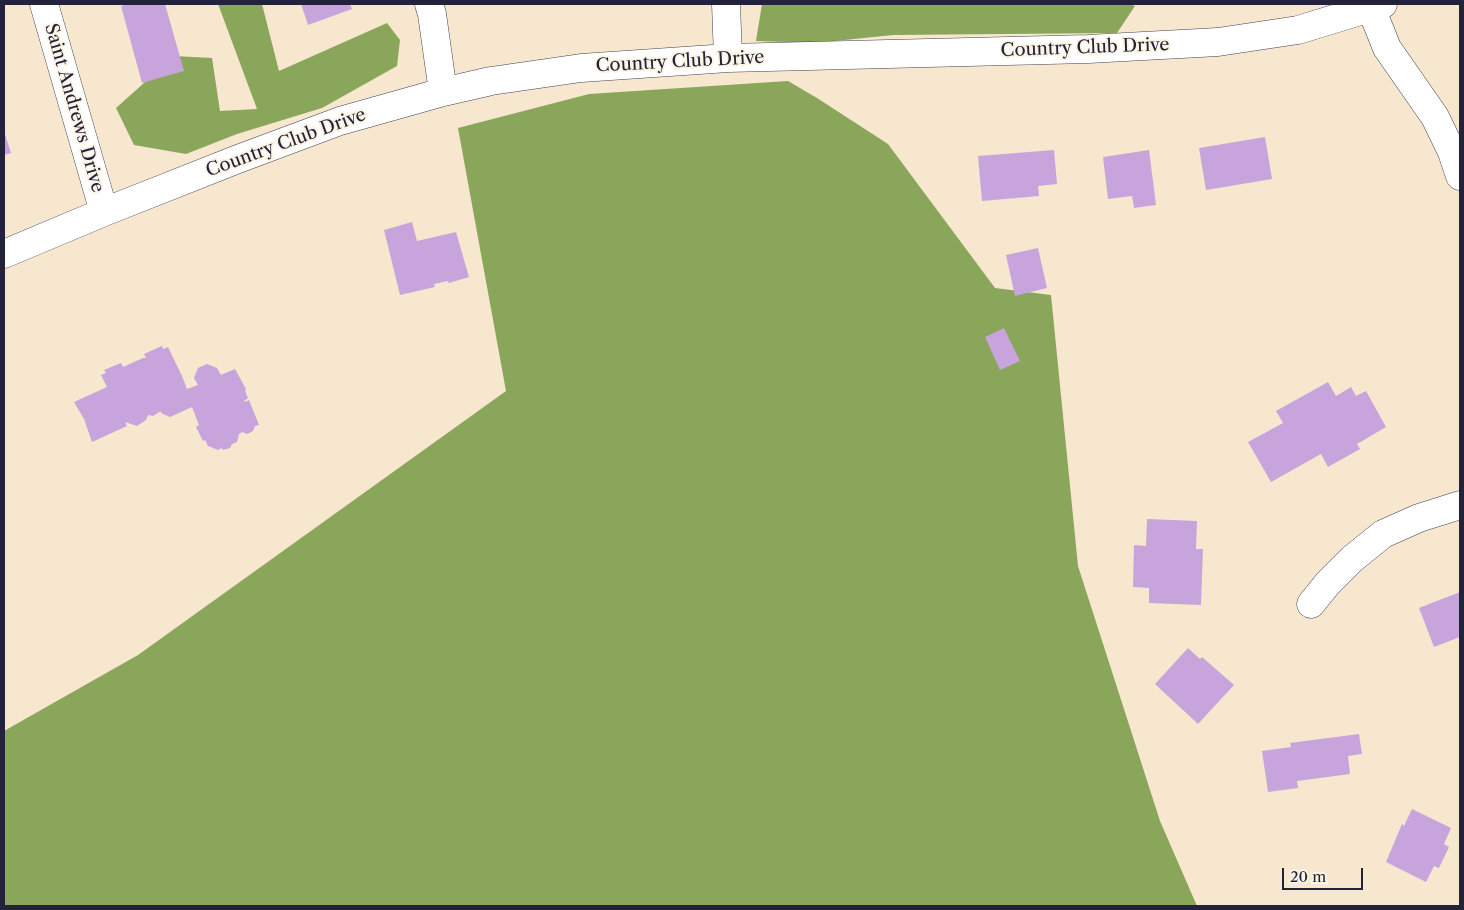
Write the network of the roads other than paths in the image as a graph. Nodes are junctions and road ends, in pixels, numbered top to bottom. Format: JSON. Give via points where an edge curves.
{"nodes":[{"id":1,"x":44,"y":4,"type":"edge"},
{"id":2,"x":428,"y":4,"type":"edge"},
{"id":3,"x":726,"y":4,"type":"edge"},
{"id":4,"x":1377,"y":6,"type":"edge"},
{"id":5,"x":728,"y":58,"type":"junction"},
{"id":6,"x":443,"y":92,"type":"junction"},
{"id":7,"x":1460,"y":176,"type":"edge"},
{"id":8,"x":104,"y":212,"type":"junction"},
{"id":9,"x":4,"y":254,"type":"edge"},
{"id":10,"x":1460,"y":505,"type":"edge"},
{"id":11,"x":1311,"y":604,"type":"dead end"}],
"edges":[{"from":1,"to":8,"type":"street","name":"Saint Andrews Drive"},
{"from":2,"to":6,"type":"street"},
{"from":3,"to":5,"type":"street"},
{"from":4,"to":5,"type":"street","name":"Country Club Drive","via":[[1298,30],[1218,42],[1096,49]]},
{"from":4,"to":7,"type":"street","via":[[1387,48],[1435,117]]},
{"from":5,"to":6,"type":"street","name":"Country Club Drive","via":[[580,68],[491,81]]},
{"from":6,"to":8,"type":"street","name":"Country Club Drive","via":[[340,121]]},
{"from":8,"to":9,"type":"street","name":"Country Club Drive"},
{"from":10,"to":11,"type":"street","via":[[1383,534],[1352,559]]}]}
